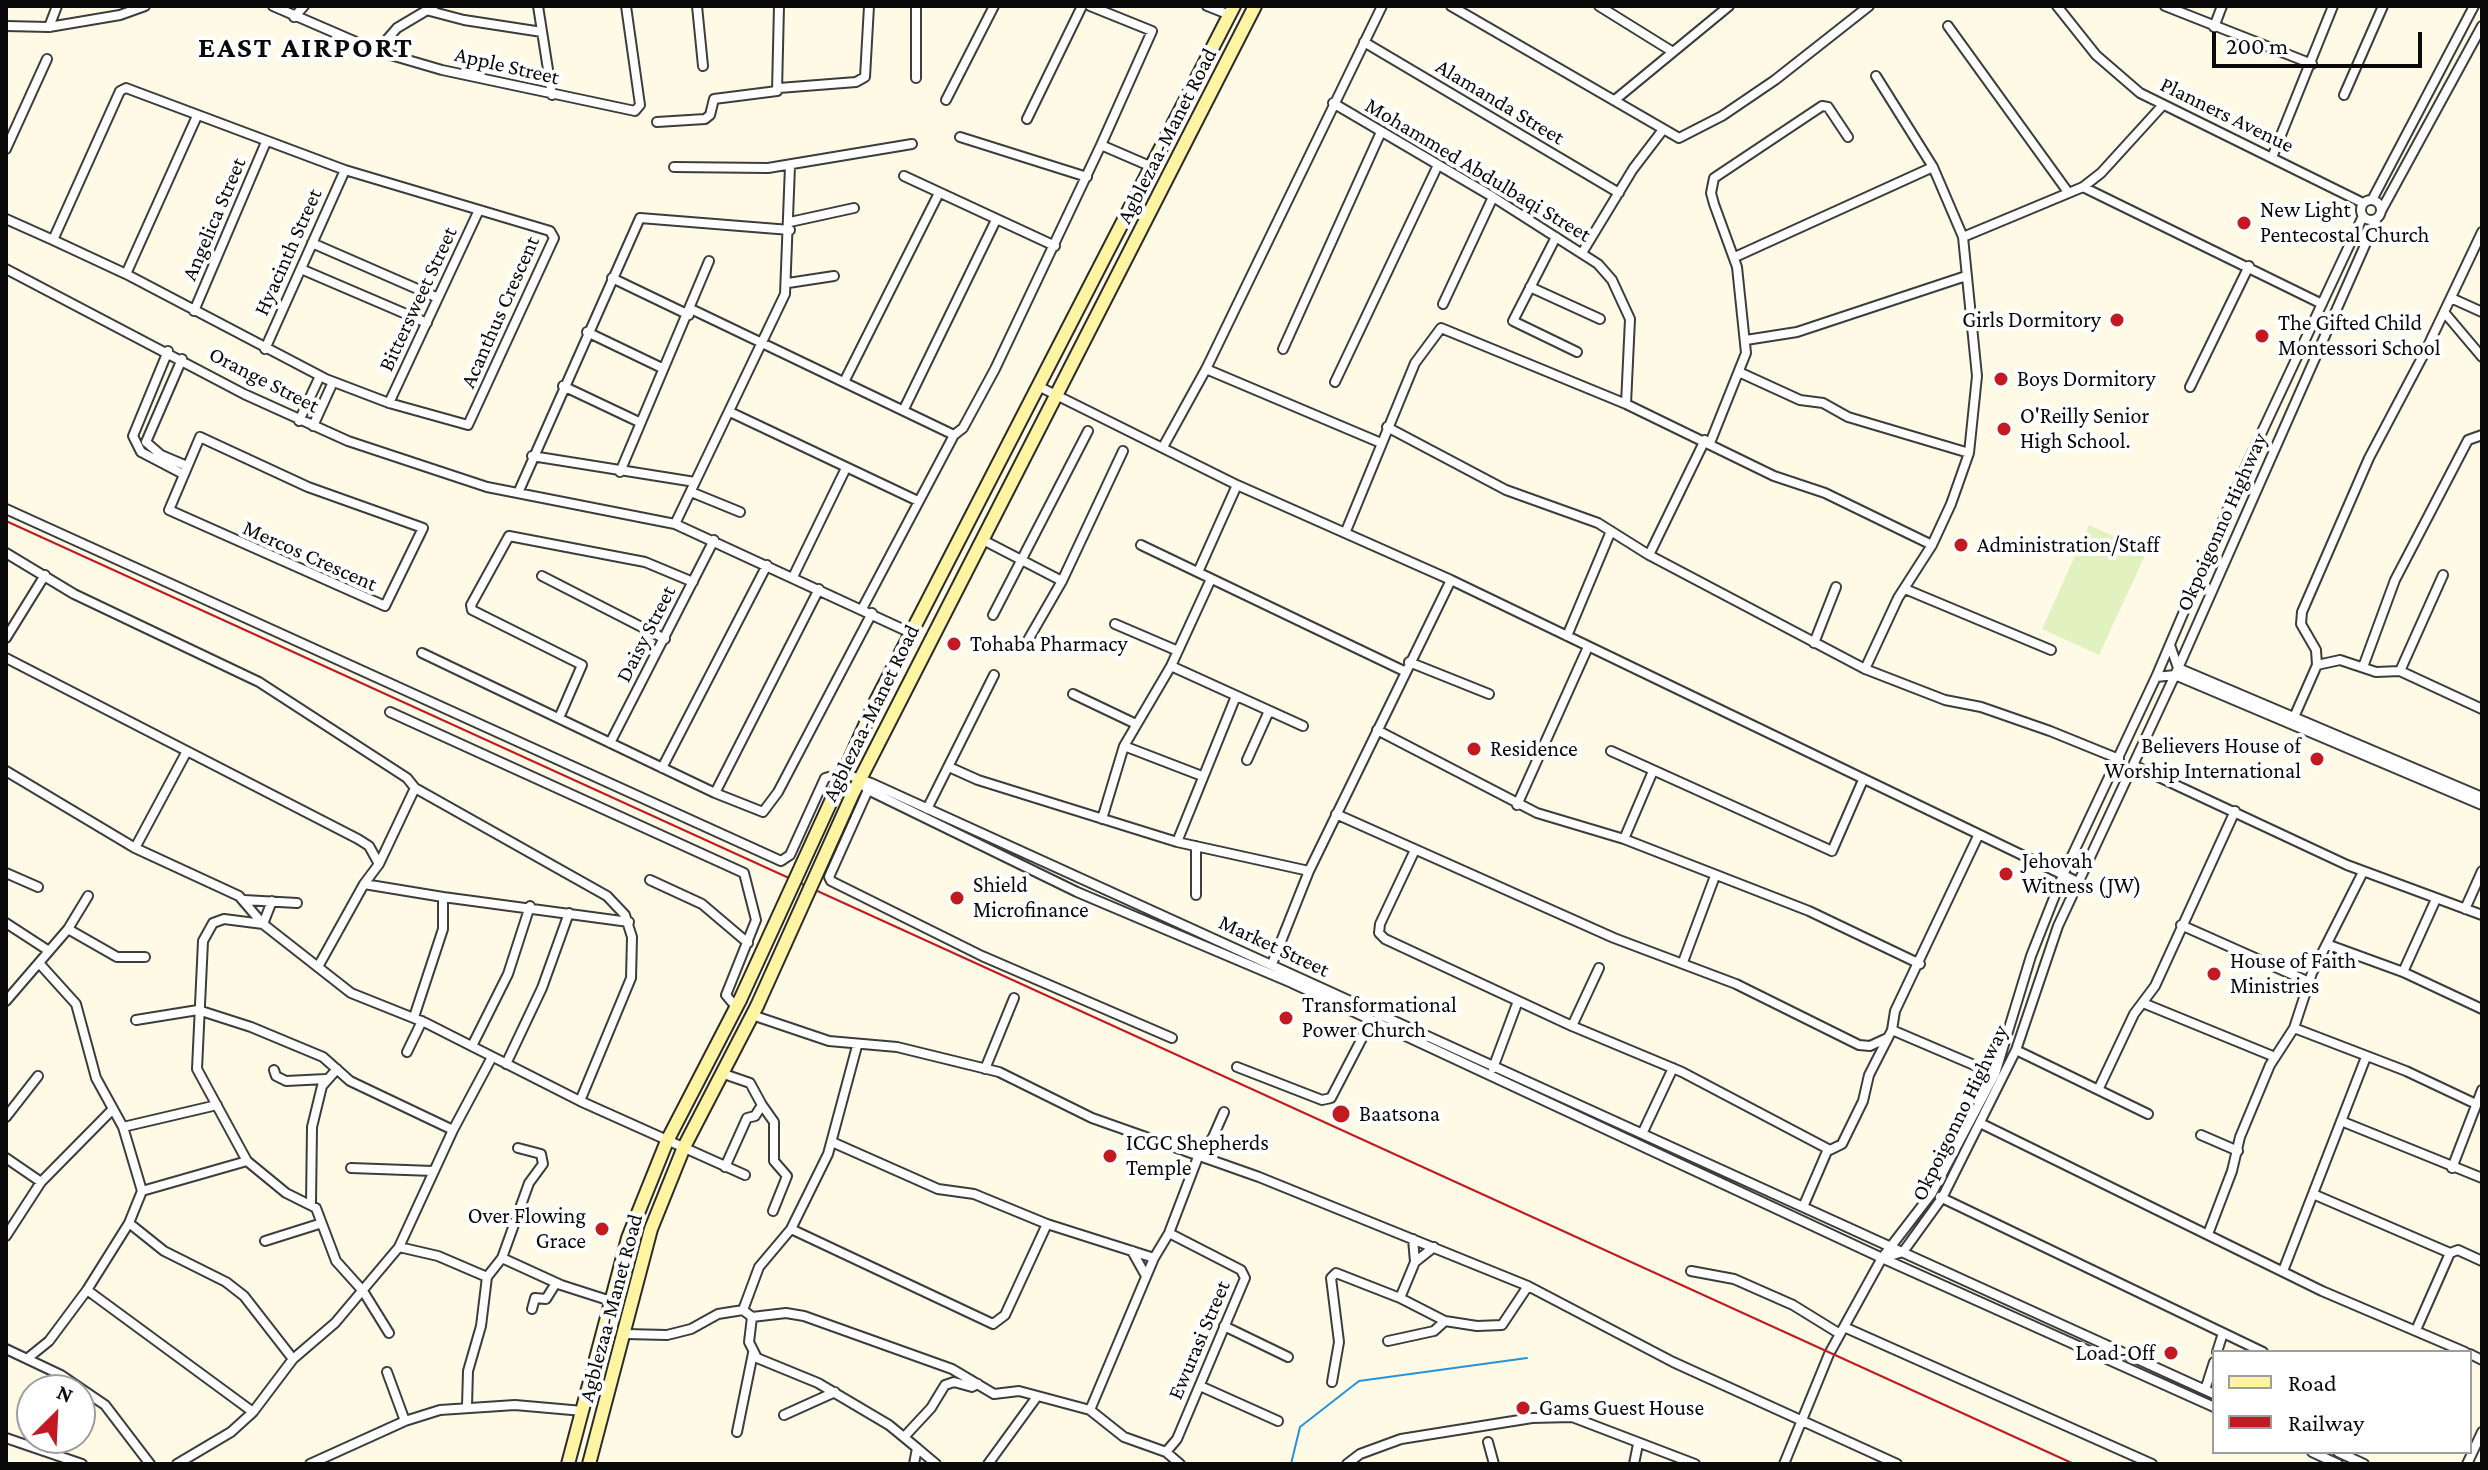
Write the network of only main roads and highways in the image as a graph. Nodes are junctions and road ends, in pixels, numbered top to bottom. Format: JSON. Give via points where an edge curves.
{"nodes":[{"id":1,"x":1255,"y":6,"type":"edge"},
{"id":2,"x":1232,"y":11,"type":"edge"},
{"id":3,"x":568,"y":1464,"type":"edge"},
{"id":4,"x":589,"y":1464,"type":"edge"}],
"edges":[{"from":1,"to":4,"type":"main road","name":"Agblezaa-Manet Road","bridge":true,"via":[[981,539],[863,785],[853,793],[754,1011],[684,1147],[651,1229]]},
{"from":2,"to":3,"type":"main road","name":"Agblezaa-Manet Road","bridge":true,"via":[[911,633],[738,1004],[667,1141],[628,1238]]}]}
